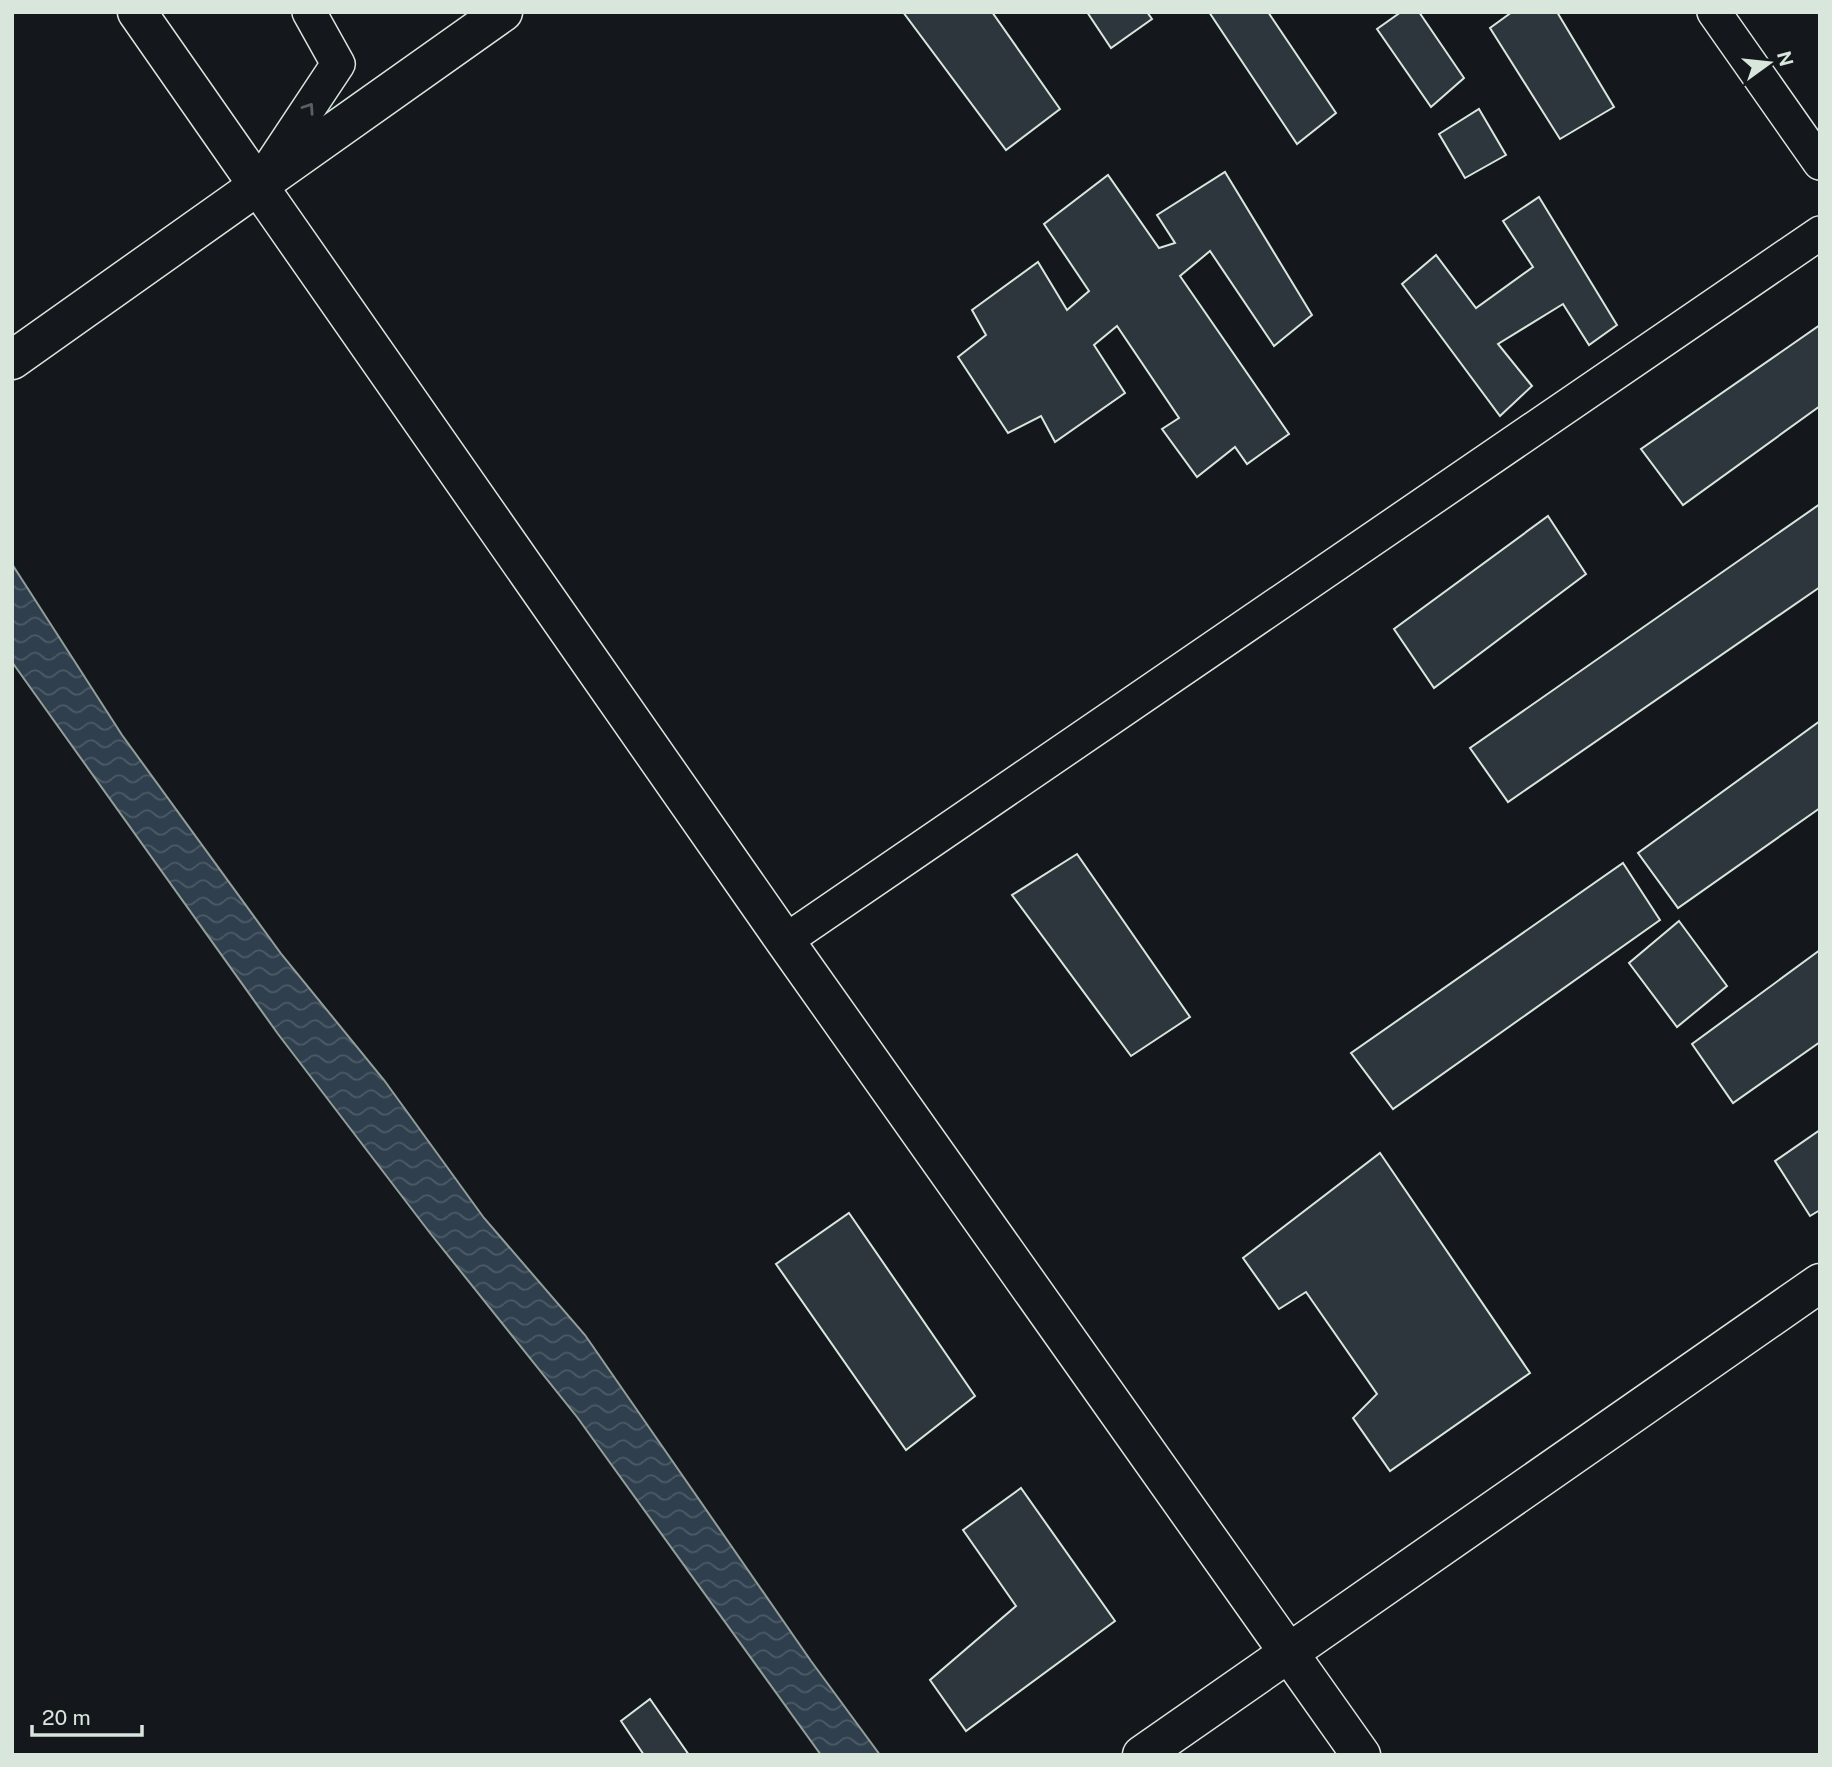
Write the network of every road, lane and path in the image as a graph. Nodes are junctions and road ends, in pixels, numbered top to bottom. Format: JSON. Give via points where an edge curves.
{"nodes":[{"id":1,"x":137,"y":12,"type":"edge"},
{"id":2,"x":309,"y":12,"type":"edge"},
{"id":3,"x":503,"y":12,"type":"edge"},
{"id":4,"x":1714,"y":12,"type":"edge"},
{"id":5,"x":1820,"y":163,"type":"edge"},
{"id":6,"x":258,"y":185,"type":"junction"},
{"id":7,"x":1820,"y":233,"type":"edge"},
{"id":8,"x":12,"y":360,"type":"edge"},
{"id":9,"x":785,"y":941,"type":"junction"},
{"id":10,"x":1820,"y":1283,"type":"edge"},
{"id":11,"x":1290,"y":1654,"type":"junction"},
{"id":12,"x":1142,"y":1755,"type":"edge"},
{"id":13,"x":1362,"y":1755,"type":"edge"}],
"edges":[{"from":1,"to":6,"type":"main road"},
{"from":6,"to":2,"type":"street","one_way":true,"via":[[338,64]]},
{"from":3,"to":6,"type":"main road"},
{"from":4,"to":5,"type":"street"},
{"from":6,"to":8,"type":"main road"},
{"from":6,"to":9,"type":"main road"},
{"from":7,"to":9,"type":"street"},
{"from":9,"to":11,"type":"main road"},
{"from":10,"to":11,"type":"main road"},
{"from":11,"to":12,"type":"main road"},
{"from":11,"to":13,"type":"main road"}]}
